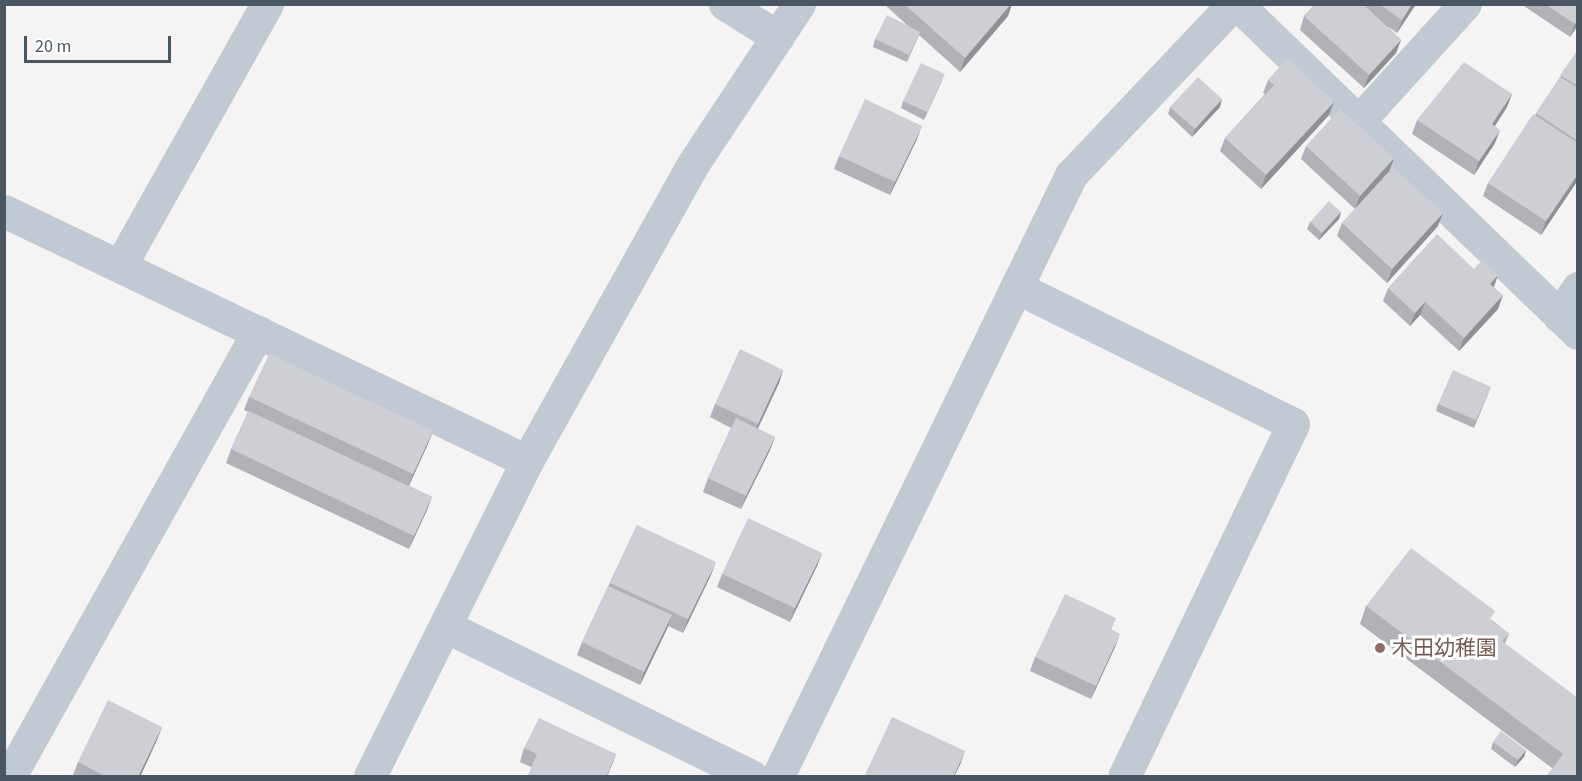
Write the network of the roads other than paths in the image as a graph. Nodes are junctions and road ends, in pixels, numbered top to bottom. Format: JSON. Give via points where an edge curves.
{"nodes":[{"id":1,"x":267,"y":4,"type":"edge"},
{"id":2,"x":725,"y":4,"type":"edge"},
{"id":3,"x":799,"y":4,"type":"edge"},
{"id":4,"x":1235,"y":4,"type":"edge"},
{"id":5,"x":1465,"y":4,"type":"edge"},
{"id":6,"x":777,"y":37,"type":"junction"},
{"id":7,"x":1356,"y":124,"type":"junction"},
{"id":8,"x":4,"y":211,"type":"edge"},
{"id":9,"x":120,"y":266,"type":"junction"},
{"id":10,"x":1016,"y":287,"type":"junction"},
{"id":11,"x":1578,"y":288,"type":"edge"},
{"id":12,"x":1568,"y":324,"type":"edge"},
{"id":13,"x":258,"y":332,"type":"junction"},
{"id":14,"x":527,"y":460,"type":"junction"},
{"id":15,"x":445,"y":626,"type":"junction"},
{"id":16,"x":10,"y":777,"type":"edge"},
{"id":17,"x":370,"y":777,"type":"edge"},
{"id":18,"x":751,"y":777,"type":"edge"},
{"id":19,"x":778,"y":777,"type":"edge"},
{"id":20,"x":1124,"y":777,"type":"edge"}],
"edges":[{"from":1,"to":9,"type":"street"},
{"from":2,"to":6,"type":"street"},
{"from":3,"to":6,"type":"street"},
{"from":4,"to":7,"type":"street"},
{"from":4,"to":10,"type":"street","via":[[1071,175]]},
{"from":5,"to":7,"type":"street"},
{"from":6,"to":14,"type":"street","via":[[693,165]]},
{"from":7,"to":12,"type":"street"},
{"from":8,"to":9,"type":"street"},
{"from":9,"to":13,"type":"street"},
{"from":10,"to":19,"type":"street"},
{"from":10,"to":20,"type":"street","via":[[1293,424]]},
{"from":11,"to":12,"type":"street"},
{"from":13,"to":14,"type":"street"},
{"from":13,"to":16,"type":"street"},
{"from":14,"to":15,"type":"street"},
{"from":15,"to":17,"type":"street"},
{"from":15,"to":18,"type":"street"}]}
